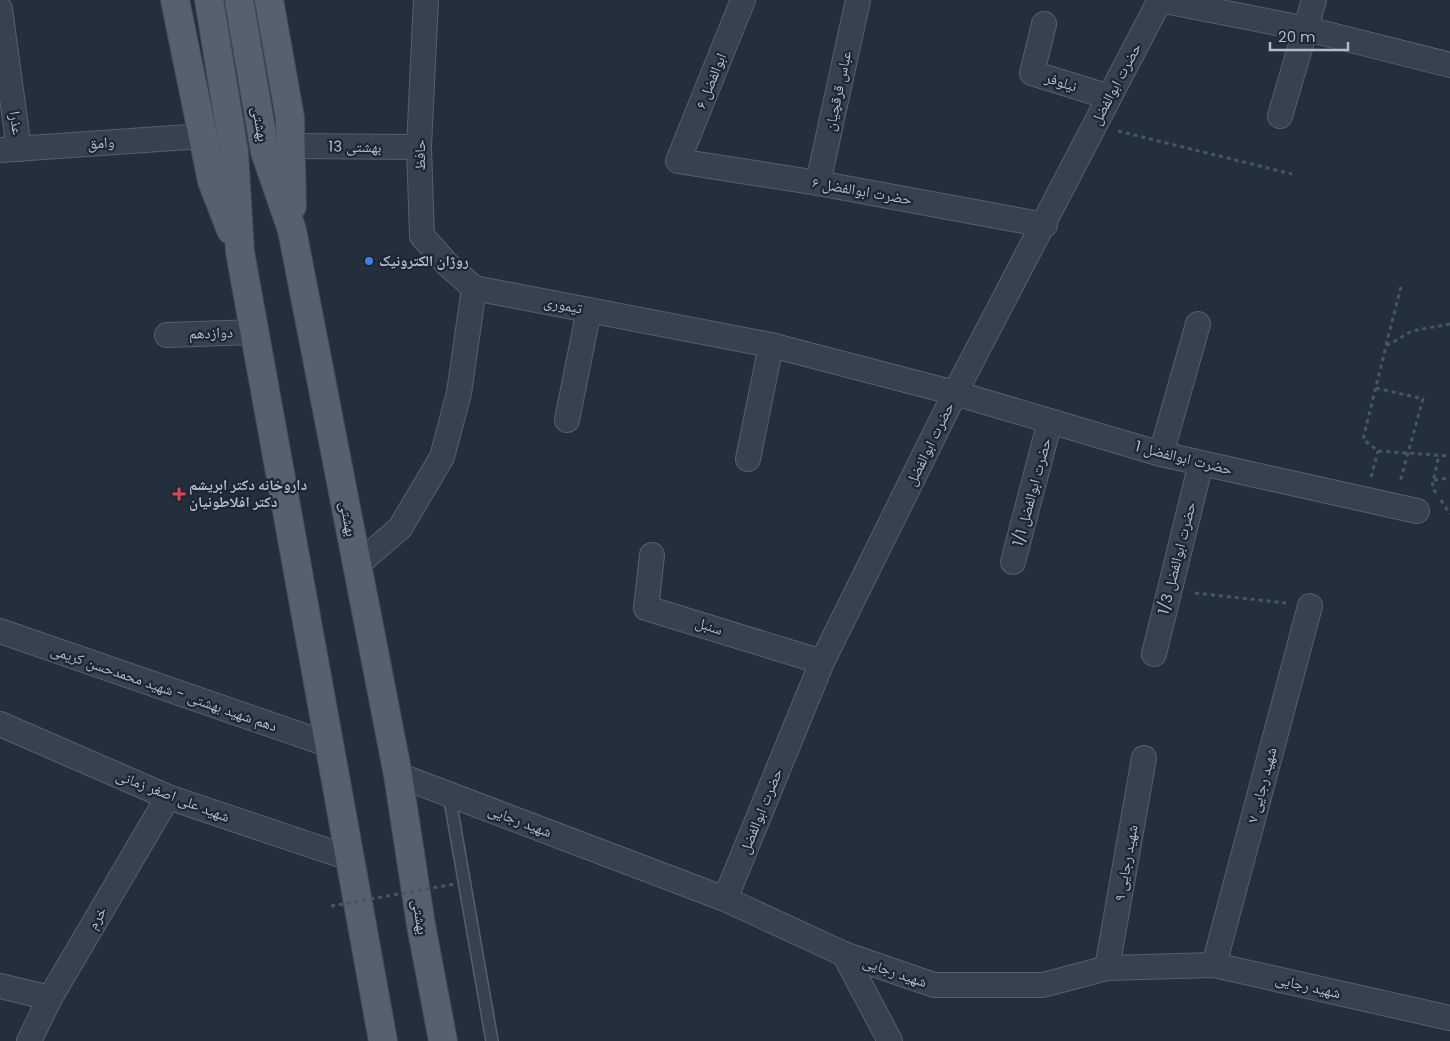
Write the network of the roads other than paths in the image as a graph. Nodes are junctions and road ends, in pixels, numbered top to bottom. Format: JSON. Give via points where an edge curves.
{"nodes":[{"id":1,"x":175,"y":0,"type":"edge"},
{"id":2,"x":209,"y":0,"type":"edge"},
{"id":3,"x":239,"y":0,"type":"edge"},
{"id":4,"x":269,"y":0,"type":"edge"},
{"id":5,"x":426,"y":0,"type":"edge"},
{"id":6,"x":743,"y":0,"type":"edge"},
{"id":7,"x":858,"y":0,"type":"edge"},
{"id":8,"x":1160,"y":0,"type":"edge"},
{"id":9,"x":1314,"y":0,"type":"edge"},
{"id":10,"x":0,"y":9,"type":"edge"},
{"id":11,"x":1044,"y":24,"type":"dead end"},
{"id":12,"x":1307,"y":29,"type":"junction"},
{"id":13,"x":1450,"y":65,"type":"edge"},
{"id":14,"x":1109,"y":97,"type":"junction"},
{"id":15,"x":1280,"y":116,"type":"dead end"},
{"id":16,"x":203,"y":136,"type":"junction"},
{"id":17,"x":291,"y":146,"type":"junction"},
{"id":18,"x":419,"y":148,"type":"junction"},
{"id":19,"x":10,"y":150,"type":"edge"},
{"id":20,"x":678,"y":161,"type":"joint"},
{"id":21,"x":818,"y":183,"type":"junction"},
{"id":22,"x":1044,"y":225,"type":"junction"},
{"id":23,"x":292,"y":230,"type":"junction"},
{"id":24,"x":240,"y":252,"type":"junction"},
{"id":25,"x":474,"y":288,"type":"junction"},
{"id":26,"x":589,"y":310,"type":"junction"},
{"id":27,"x":1198,"y":324,"type":"dead end"},
{"id":28,"x":255,"y":332,"type":"junction"},
{"id":29,"x":167,"y":335,"type":"dead end"},
{"id":30,"x":771,"y":345,"type":"junction"},
{"id":31,"x":955,"y":393,"type":"junction"},
{"id":32,"x":567,"y":420,"type":"dead end"},
{"id":33,"x":1050,"y":421,"type":"junction"},
{"id":34,"x":1162,"y":454,"type":"junction"},
{"id":35,"x":748,"y":459,"type":"dead end"},
{"id":36,"x":1201,"y":463,"type":"junction"},
{"id":37,"x":1417,"y":511,"type":"dead end"},
{"id":38,"x":652,"y":555,"type":"dead end"},
{"id":39,"x":1013,"y":562,"type":"dead end"},
{"id":40,"x":357,"y":565,"type":"junction"},
{"id":41,"x":1310,"y":606,"type":"road end"},
{"id":42,"x":0,"y":632,"type":"edge"},
{"id":43,"x":1154,"y":654,"type":"dead end"},
{"id":44,"x":822,"y":662,"type":"junction"},
{"id":45,"x":0,"y":724,"type":"edge"},
{"id":46,"x":327,"y":744,"type":"junction"},
{"id":47,"x":1144,"y":758,"type":"dead end"},
{"id":48,"x":398,"y":775,"type":"junction"},
{"id":49,"x":448,"y":794,"type":"junction"},
{"id":50,"x":168,"y":797,"type":"junction"},
{"id":51,"x":349,"y":858,"type":"junction"},
{"id":52,"x":725,"y":899,"type":"junction"},
{"id":53,"x":844,"y":954,"type":"junction"},
{"id":54,"x":1214,"y":965,"type":"junction"},
{"id":55,"x":1107,"y":968,"type":"junction"},
{"id":56,"x":0,"y":986,"type":"edge"},
{"id":57,"x":50,"y":998,"type":"junction"},
{"id":58,"x":1450,"y":1018,"type":"edge"},
{"id":59,"x":29,"y":1041,"type":"edge"},
{"id":60,"x":383,"y":1041,"type":"edge"},
{"id":61,"x":443,"y":1041,"type":"edge"},
{"id":62,"x":492,"y":1041,"type":"edge"},
{"id":63,"x":890,"y":1041,"type":"edge"}],
"edges":[{"from":1,"to":16,"type":"main road"},
{"from":2,"to":24,"type":"main road","name":"بهشتی","via":[[234,152]]},
{"from":3,"to":23,"type":"main road","name":"بهشتی","via":[[265,152]]},
{"from":4,"to":17,"type":"main road","via":[[290,118]]},
{"from":5,"to":18,"type":"street","name":"حافظ"},
{"from":6,"to":20,"type":"street","name":"ابوالفضل ۶"},
{"from":7,"to":21,"type":"street","name":"عباس قرقچیان"},
{"from":8,"to":12,"type":"street"},
{"from":8,"to":14,"type":"street","name":"حضرت ابوالفضل"},
{"from":9,"to":12,"type":"street"},
{"from":10,"to":19,"type":"street","name":"عذرا"},
{"from":11,"to":14,"type":"street","name":"نیلوفر","via":[[1032,73]]},
{"from":12,"to":13,"type":"street"},
{"from":12,"to":15,"type":"street"},
{"from":14,"to":22,"type":"street","name":"حضرت ابوالفضل"},
{"from":16,"to":19,"type":"street","name":"وامق"},
{"from":16,"to":24,"type":"main road","via":[[212,182]]},
{"from":17,"to":18,"type":"street","name":"بهشتی 13"},
{"from":17,"to":23,"type":"main road"},
{"from":18,"to":25,"type":"street","name":"حافظ","via":[[422,236]]},
{"from":20,"to":21,"type":"street","name":"حضرت ابوالفضل ۶"},
{"from":21,"to":22,"type":"street","name":"حضرت ابوالفضل ۶"},
{"from":22,"to":31,"type":"street","name":"حضرت ابوالفضل"},
{"from":23,"to":40,"type":"main road","name":"بهشتی"},
{"from":24,"to":28,"type":"main road","name":"بهشتی"},
{"from":25,"to":26,"type":"street","name":"تیموری"},
{"from":25,"to":40,"type":"street","via":[[459,393],[442,457],[400,528]]},
{"from":26,"to":30,"type":"street","name":"تیموری"},
{"from":26,"to":32,"type":"street"},
{"from":27,"to":34,"type":"street"},
{"from":28,"to":29,"type":"street","name":"دوازدهم"},
{"from":28,"to":46,"type":"main road","name":"بهشتی"},
{"from":30,"to":31,"type":"street","name":"تیموری"},
{"from":30,"to":35,"type":"street"},
{"from":31,"to":33,"type":"street","name":"حضرت ابوالفضل 1"},
{"from":31,"to":44,"type":"street","name":"حضرت ابوالفضل"},
{"from":33,"to":34,"type":"street","name":"حضرت ابوالفضل 1"},
{"from":33,"to":39,"type":"street","name":"حضرت ابوالفضل 1/1"},
{"from":34,"to":36,"type":"street","name":"حضرت ابوالفضل 1"},
{"from":36,"to":37,"type":"street","name":"حضرت ابوالفضل 1"},
{"from":36,"to":43,"type":"street","name":"حضرت ابوالفضل 1/3"},
{"from":38,"to":44,"type":"street","name":"سنبل","via":[[646,608]]},
{"from":40,"to":48,"type":"main road","name":"بهشتی"},
{"from":41,"to":54,"type":"street","name":"شهید رجایی ۷"},
{"from":42,"to":46,"type":"street","name":"دهم شهید بهشتی - شهید محمدحسن کریمی"},
{"from":44,"to":52,"type":"street","name":"حضرت ابوالفضل"},
{"from":45,"to":50,"type":"street","name":"شهید علی اصغر زمانی"},
{"from":46,"to":51,"type":"main road","name":"بهشتی"},
{"from":47,"to":55,"type":"street","name":"شهید رجایی ۹"},
{"from":48,"to":49,"type":"street","name":"شهید رجایی"},
{"from":48,"to":61,"type":"main road","name":"بهشتی","via":[[420,925]]},
{"from":49,"to":52,"type":"street","name":"شهید رجایی"},
{"from":49,"to":62,"type":"lane"},
{"from":50,"to":51,"type":"street","name":"شهید علی اصغر زمانی"},
{"from":50,"to":57,"type":"street","name":"خرم"},
{"from":51,"to":60,"type":"main road","name":"بهشتی"},
{"from":52,"to":53,"type":"street","name":"شهید رجایی"},
{"from":53,"to":55,"type":"street","name":"شهید رجایی","via":[[934,985],[1043,984]]},
{"from":53,"to":63,"type":"street"},
{"from":54,"to":55,"type":"street","name":"شهید رجایی"},
{"from":54,"to":58,"type":"street","name":"شهید رجایی"},
{"from":56,"to":57,"type":"street"},
{"from":57,"to":59,"type":"street","name":"خرم"}]}
